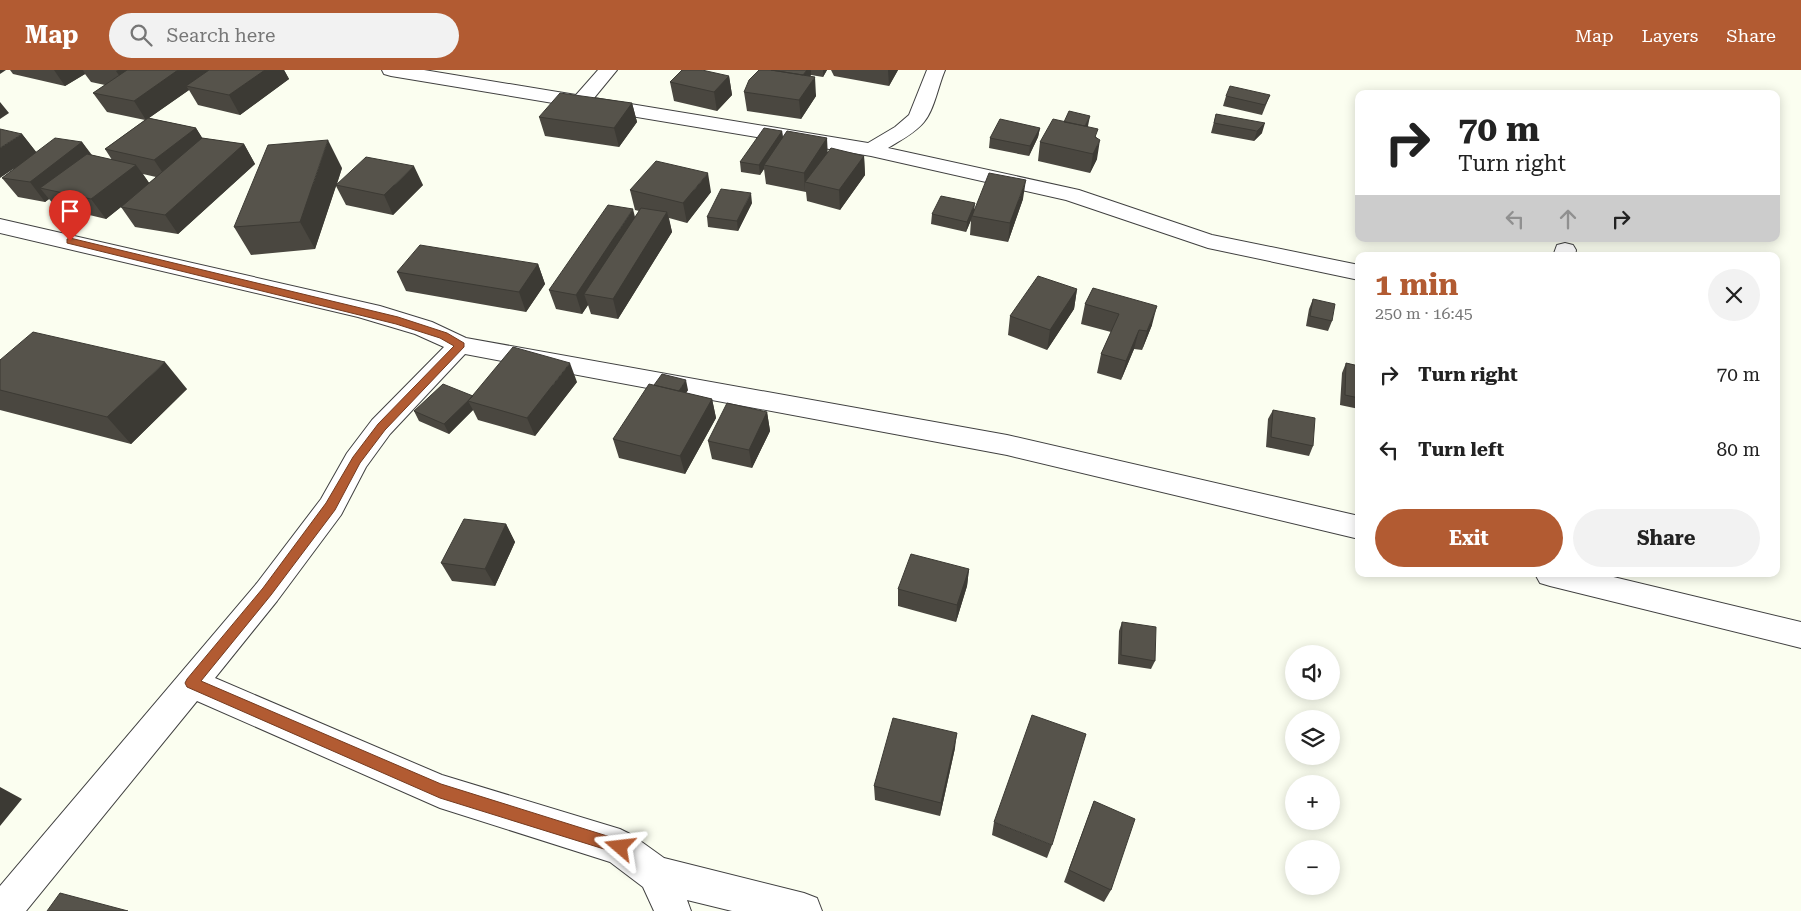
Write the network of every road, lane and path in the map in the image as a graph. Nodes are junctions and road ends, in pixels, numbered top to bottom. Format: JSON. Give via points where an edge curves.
{"nodes":[{"id":1,"x":391,"y":70,"type":"edge"},
{"id":2,"x":608,"y":70,"type":"edge"},
{"id":3,"x":936,"y":70,"type":"edge"},
{"id":4,"x":581,"y":101,"type":"junction"},
{"id":5,"x":871,"y":150,"type":"junction"},
{"id":6,"x":0,"y":226,"type":"edge"},
{"id":7,"x":1355,"y":272,"type":"edge"},
{"id":8,"x":460,"y":345,"type":"junction"},
{"id":9,"x":1355,"y":527,"type":"edge"},
{"id":10,"x":1562,"y":577,"type":"edge"},
{"id":11,"x":1801,"y":635,"type":"edge"},
{"id":12,"x":191,"y":683,"type":"junction"},
{"id":13,"x":656,"y":874,"type":"junction"},
{"id":14,"x":3,"y":911,"type":"edge"},
{"id":15,"x":673,"y":911,"type":"edge"},
{"id":16,"x":804,"y":911,"type":"edge"}],
"edges":[{"from":1,"to":4,"type":"street"},
{"from":2,"to":4,"type":"street"},
{"from":3,"to":5,"type":"street","via":[[917,117]]},
{"from":4,"to":5,"type":"street"},
{"from":5,"to":7,"type":"street","via":[[1072,195],[1208,241]]},
{"from":6,"to":8,"type":"street","via":[[355,310],[444,335]]},
{"from":8,"to":9,"type":"street","via":[[1008,445]]},
{"from":8,"to":12,"type":"street","via":[[381,427],[356,460],[319,522],[267,592]]},
{"from":10,"to":11,"type":"street"},
{"from":12,"to":13,"type":"street","via":[[440,791],[620,847]]},
{"from":12,"to":14,"type":"street"},
{"from":13,"to":15,"type":"street"},
{"from":13,"to":16,"type":"street"}]}
